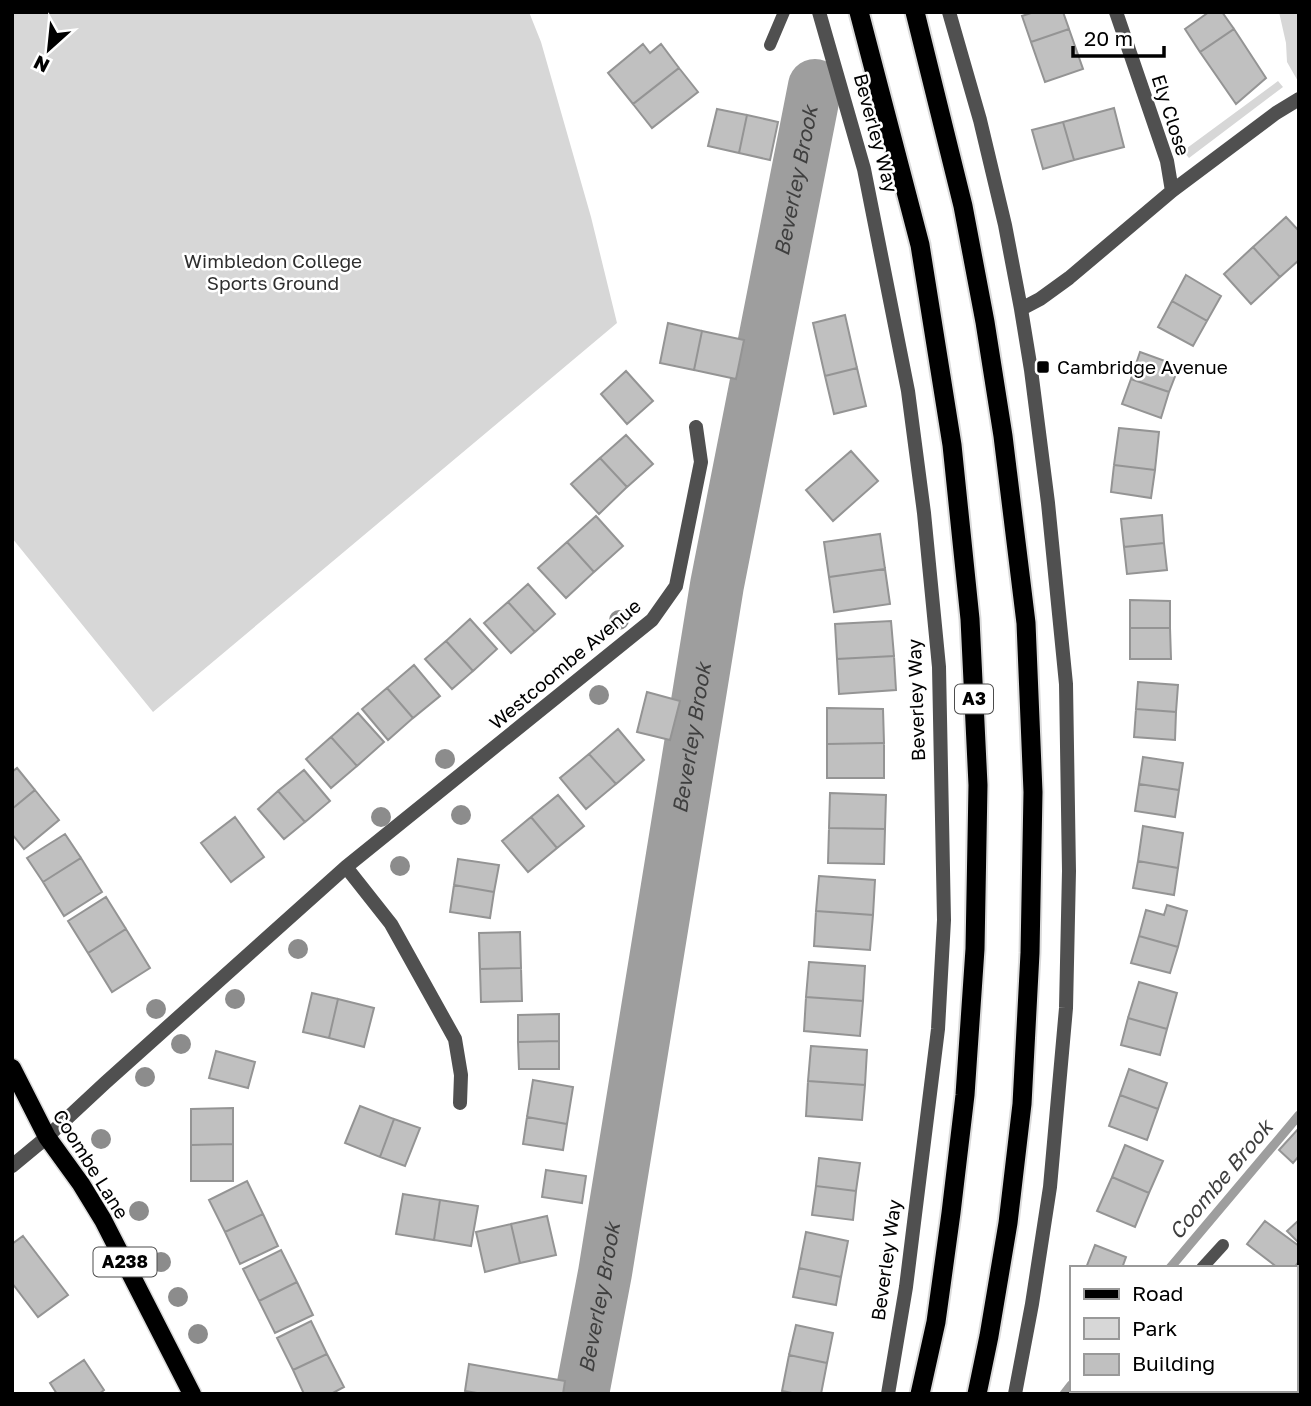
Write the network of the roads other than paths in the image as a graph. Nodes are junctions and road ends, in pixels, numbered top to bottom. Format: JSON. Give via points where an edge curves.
{"nodes":[{"id":1,"x":784,"y":12,"type":"edge"},
{"id":2,"x":818,"y":12,"type":"edge"},
{"id":3,"x":859,"y":12,"type":"edge"},
{"id":4,"x":915,"y":12,"type":"edge"},
{"id":5,"x":949,"y":12,"type":"edge"},
{"id":6,"x":1116,"y":12,"type":"edge"},
{"id":7,"x":770,"y":45,"type":"dead end"},
{"id":8,"x":1299,"y":99,"type":"edge"},
{"id":9,"x":1172,"y":191,"type":"junction"},
{"id":10,"x":1021,"y":309,"type":"junction"},
{"id":11,"x":696,"y":427,"type":"dead end"},
{"id":12,"x":346,"y":867,"type":"junction"},
{"id":13,"x":12,"y":1068,"type":"edge"},
{"id":14,"x":460,"y":1103,"type":"dead end"},
{"id":15,"x":47,"y":1137,"type":"junction"},
{"id":16,"x":12,"y":1166,"type":"edge"},
{"id":17,"x":1223,"y":1245,"type":"dead end"},
{"id":18,"x":1207,"y":1266,"type":"edge"},
{"id":19,"x":192,"y":1394,"type":"edge"},
{"id":20,"x":888,"y":1394,"type":"edge"},
{"id":21,"x":920,"y":1394,"type":"edge"},
{"id":22,"x":977,"y":1394,"type":"edge"},
{"id":23,"x":1014,"y":1394,"type":"edge"}],
"edges":[{"from":1,"to":7,"type":"lane"},
{"from":2,"to":20,"type":"street","name":"Beverley Way","via":[[869,190],[908,391],[939,667],[944,920],[938,1028]]},
{"from":3,"to":21,"type":"highway","name":"Beverley Way","number":"A3","via":[[920,245],[952,445],[970,619],[978,785],[975,949],[965,1095],[936,1322]]},
{"from":4,"to":22,"type":"highway","via":[[963,206],[1003,436],[1026,636],[1033,792],[1022,1104],[1008,1223]]},
{"from":5,"to":10,"type":"street","via":[[980,120]]},
{"from":6,"to":9,"type":"street","name":"Ely Close","via":[[1167,161]]},
{"from":8,"to":9,"type":"street"},
{"from":9,"to":10,"type":"street","via":[[1069,278]]},
{"from":10,"to":23,"type":"street","via":[[1066,684],[1069,871],[1066,1008],[1050,1187]]},
{"from":11,"to":12,"type":"street","name":"Westcoombe Avenue","via":[[701,462],[676,586],[652,620]]},
{"from":12,"to":14,"type":"street","via":[[391,924],[455,1039]]},
{"from":12,"to":15,"type":"street","name":"Westcoombe Avenue"},
{"from":13,"to":15,"type":"main road","name":"Coombe Lane","number":"A238"},
{"from":15,"to":16,"type":"street","name":"Westcoombe Avenue"},
{"from":15,"to":19,"type":"main road","name":"Coombe Lane","number":"A238","via":[[103,1220]]},
{"from":17,"to":18,"type":"lane"}]}
